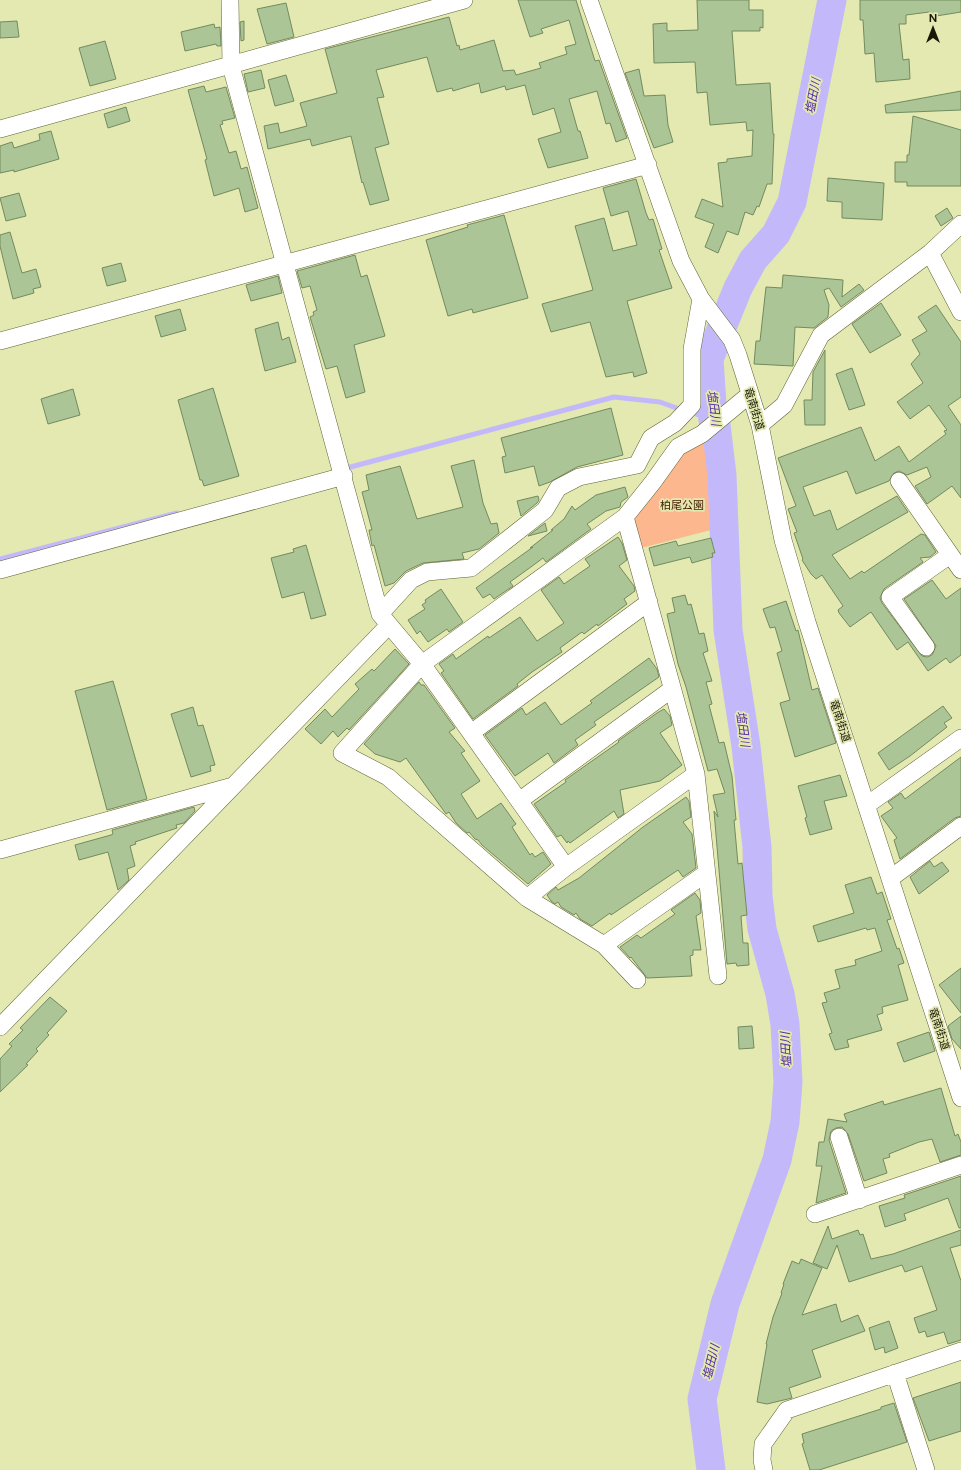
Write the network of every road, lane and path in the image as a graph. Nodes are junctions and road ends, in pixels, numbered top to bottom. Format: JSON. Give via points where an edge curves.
{"nodes":[{"id":1,"x":230,"y":0,"type":"edge"},
{"id":2,"x":464,"y":0,"type":"edge"},
{"id":3,"x":589,"y":0,"type":"edge"},
{"id":4,"x":231,"y":66,"type":"junction"},
{"id":5,"x":0,"y":129,"type":"edge"},
{"id":6,"x":648,"y":165,"type":"junction"},
{"id":7,"x":961,"y":224,"type":"edge"},
{"id":8,"x":930,"y":253,"type":"junction"},
{"id":9,"x":284,"y":263,"type":"junction"},
{"id":10,"x":705,"y":304,"type":"junction"},
{"id":11,"x":961,"y":312,"type":"edge"},
{"id":12,"x":0,"y":341,"type":"edge"},
{"id":13,"x":749,"y":395,"type":"junction"},
{"id":14,"x":760,"y":425,"type":"junction"},
{"id":15,"x":344,"y":476,"type":"junction"},
{"id":16,"x":899,"y":481,"type":"dead end"},
{"id":17,"x":625,"y":518,"type":"junction"},
{"id":18,"x":950,"y":555,"type":"junction"},
{"id":19,"x":0,"y":570,"type":"edge"},
{"id":20,"x":961,"y":570,"type":"edge"},
{"id":21,"x":649,"y":602,"type":"junction"},
{"id":22,"x":385,"y":619,"type":"junction"},
{"id":23,"x":926,"y":647,"type":"dead end"},
{"id":24,"x":422,"y":664,"type":"junction"},
{"id":25,"x":672,"y":689,"type":"junction"},
{"id":26,"x":471,"y":733,"type":"junction"},
{"id":27,"x":961,"y":738,"type":"edge"},
{"id":28,"x":696,"y":774,"type":"junction"},
{"id":29,"x":234,"y":786,"type":"junction"},
{"id":30,"x":519,"y":801,"type":"junction"},
{"id":31,"x":867,"y":805,"type":"junction"},
{"id":32,"x":961,"y":826,"type":"edge"},
{"id":33,"x":0,"y":850,"type":"edge"},
{"id":34,"x":566,"y":867,"type":"junction"},
{"id":35,"x":705,"y":874,"type":"junction"},
{"id":36,"x":891,"y":878,"type":"junction"},
{"id":37,"x":527,"y":898,"type":"junction"},
{"id":38,"x":604,"y":945,"type":"junction"},
{"id":39,"x":718,"y":976,"type":"dead end"},
{"id":40,"x":637,"y":980,"type":"dead end"},
{"id":41,"x":0,"y":1027,"type":"edge"},
{"id":42,"x":956,"y":1063,"type":"edge"},
{"id":43,"x":961,"y":1098,"type":"edge"},
{"id":44,"x":839,"y":1137,"type":"dead end"},
{"id":45,"x":961,"y":1165,"type":"edge"},
{"id":46,"x":859,"y":1200,"type":"junction"},
{"id":47,"x":815,"y":1214,"type":"dead end"},
{"id":48,"x":961,"y":1351,"type":"edge"},
{"id":49,"x":895,"y":1374,"type":"junction"},
{"id":50,"x":764,"y":1470,"type":"edge"},
{"id":51,"x":926,"y":1470,"type":"edge"}],
"edges":[{"from":1,"to":4,"type":"street"},
{"from":2,"to":4,"type":"street"},
{"from":3,"to":6,"type":"street"},
{"from":4,"to":5,"type":"street"},
{"from":4,"to":9,"type":"street"},
{"from":6,"to":9,"type":"street"},
{"from":6,"to":10,"type":"street","via":[[681,260]]},
{"from":7,"to":8,"type":"street"},
{"from":8,"to":11,"type":"street"},
{"from":8,"to":14,"type":"street","via":[[821,335],[784,405]]},
{"from":9,"to":12,"type":"street"},
{"from":9,"to":15,"type":"street"},
{"from":10,"to":13,"type":"street","name":"竜南街道","via":[[732,340]]},
{"from":10,"to":22,"type":"street","via":[[692,349],[692,405],[675,423],[651,438],[637,465],[579,477],[558,488],[544,510],[471,568],[427,572],[411,580]]},
{"from":13,"to":14,"type":"street","name":"竜南街道"},
{"from":13,"to":17,"type":"street","via":[[702,434],[678,447]]},
{"from":14,"to":31,"type":"street","name":"竜南街道","via":[[783,540]]},
{"from":15,"to":19,"type":"street"},
{"from":15,"to":22,"type":"street"},
{"from":16,"to":18,"type":"street"},
{"from":17,"to":21,"type":"street"},
{"from":17,"to":24,"type":"street"},
{"from":18,"to":20,"type":"street"},
{"from":18,"to":23,"type":"street","via":[[890,596]]},
{"from":21,"to":25,"type":"street"},
{"from":21,"to":26,"type":"street"},
{"from":22,"to":24,"type":"street"},
{"from":22,"to":29,"type":"street"},
{"from":24,"to":26,"type":"street"},
{"from":24,"to":37,"type":"street","via":[[342,752],[388,777]]},
{"from":25,"to":28,"type":"street"},
{"from":25,"to":30,"type":"street"},
{"from":26,"to":30,"type":"street"},
{"from":27,"to":31,"type":"street"},
{"from":28,"to":34,"type":"street"},
{"from":28,"to":35,"type":"street"},
{"from":29,"to":33,"type":"street"},
{"from":29,"to":41,"type":"street"},
{"from":30,"to":34,"type":"street"},
{"from":31,"to":36,"type":"street","name":"竜南街道"},
{"from":32,"to":36,"type":"street"},
{"from":34,"to":37,"type":"street"},
{"from":35,"to":38,"type":"street"},
{"from":35,"to":39,"type":"street"},
{"from":36,"to":42,"type":"street","name":"竜南街道"},
{"from":37,"to":38,"type":"street"},
{"from":38,"to":40,"type":"street"},
{"from":42,"to":43,"type":"street","name":"竜南街道"},
{"from":44,"to":46,"type":"street"},
{"from":45,"to":46,"type":"street"},
{"from":46,"to":47,"type":"street"},
{"from":48,"to":49,"type":"street"},
{"from":49,"to":50,"type":"street","via":[[787,1410],[763,1444]]},
{"from":49,"to":51,"type":"street"}]}
